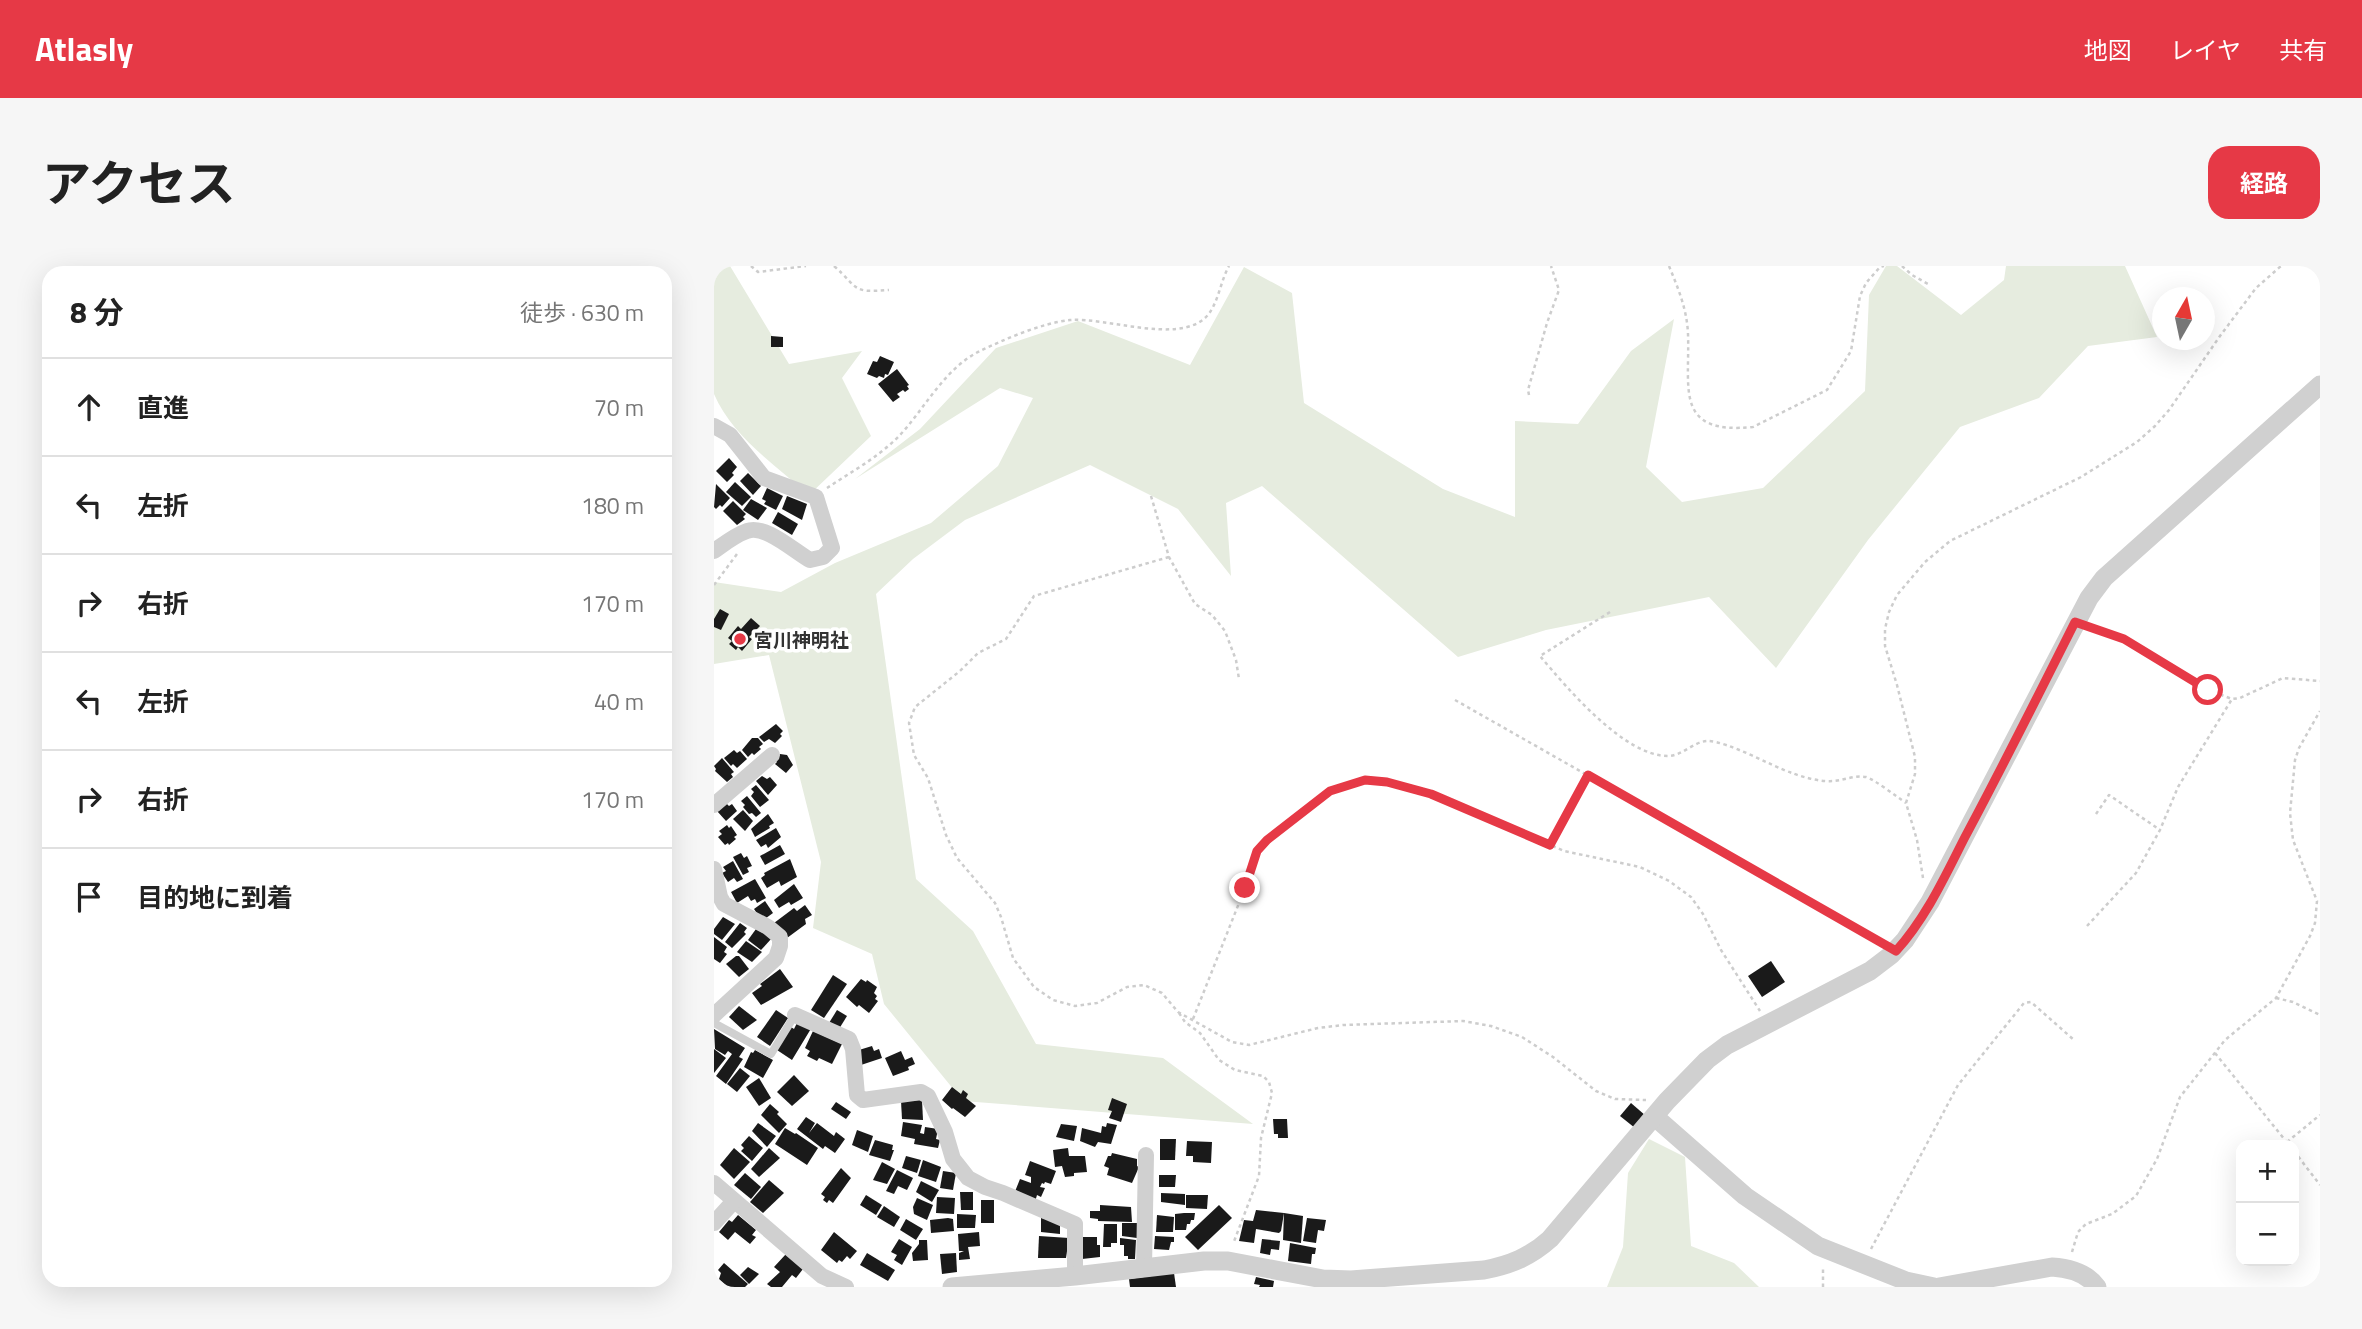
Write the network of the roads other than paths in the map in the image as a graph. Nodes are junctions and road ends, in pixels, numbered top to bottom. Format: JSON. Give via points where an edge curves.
{"nodes":[{"id":1,"x":2320,"y":385,"type":"edge"},
{"id":2,"x":714,"y":426,"type":"edge"},
{"id":3,"x":714,"y":551,"type":"edge"},
{"id":4,"x":772,"y":755,"type":"dead end"},
{"id":5,"x":714,"y":804,"type":"edge"},
{"id":6,"x":714,"y":869,"type":"edge"},
{"id":7,"x":714,"y":1015,"type":"edge"},
{"id":8,"x":795,"y":1015,"type":"joint"},
{"id":9,"x":714,"y":1023,"type":"edge"},
{"id":10,"x":1654,"y":1117,"type":"junction"},
{"id":11,"x":1146,"y":1155,"type":"dead end"},
{"id":12,"x":714,"y":1183,"type":"edge"},
{"id":13,"x":734,"y":1201,"type":"junction"},
{"id":14,"x":714,"y":1223,"type":"edge"},
{"id":15,"x":1144,"y":1268,"type":"junction"},
{"id":16,"x":1075,"y":1276,"type":"junction"},
{"id":17,"x":846,"y":1287,"type":"edge"},
{"id":18,"x":952,"y":1287,"type":"edge"},
{"id":19,"x":1936,"y":1287,"type":"edge"},
{"id":20,"x":2097,"y":1287,"type":"edge"}],
"edges":[{"from":1,"to":10,"type":"street","via":[[2104,578],[2075,622],[1930,902],[1896,951],[1870,971],[1727,1045]]},
{"from":2,"to":3,"type":"street","via":[[730,435],[764,478],[816,497],[832,548],[823,557],[810,560],[755,529]]},
{"from":4,"to":5,"type":"street"},
{"from":6,"to":7,"type":"street","via":[[724,904],[768,927],[780,937],[780,946],[776,958]]},
{"from":8,"to":9,"type":"lane","via":[[771,1054]]},
{"from":8,"to":16,"type":"street","via":[[849,1039],[857,1095],[863,1100],[921,1092],[928,1096],[953,1159],[968,1178],[1075,1224]]},
{"from":10,"to":15,"type":"street","via":[[1550,1239],[1536,1252],[1501,1267],[1365,1279],[1323,1279],[1228,1261]]},
{"from":10,"to":19,"type":"street","via":[[1745,1196],[1824,1248],[1921,1286]]},
{"from":11,"to":15,"type":"street"},
{"from":12,"to":13,"type":"street"},
{"from":13,"to":14,"type":"street"},
{"from":13,"to":17,"type":"street","via":[[822,1276]]},
{"from":15,"to":16,"type":"street"},
{"from":16,"to":18,"type":"street"},
{"from":19,"to":20,"type":"street","via":[[2066,1268],[2081,1273]]}]}
